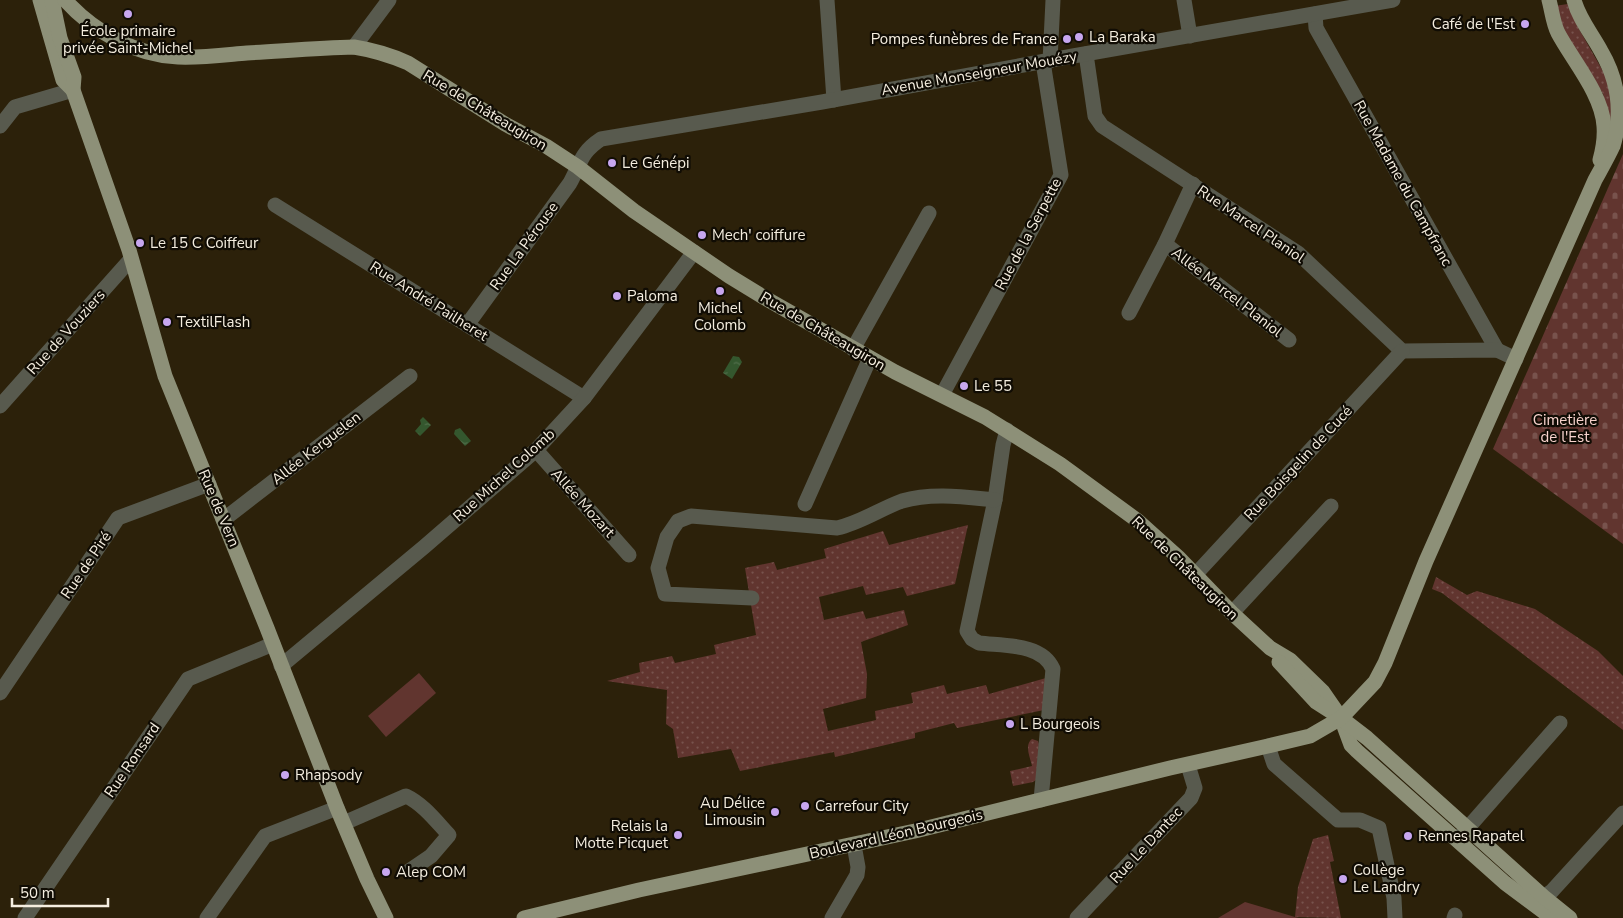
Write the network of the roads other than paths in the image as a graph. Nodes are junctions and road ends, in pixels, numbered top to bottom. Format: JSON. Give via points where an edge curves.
{"nodes":[{"id":1,"x":40,"y":0,"type":"edge"},
{"id":2,"x":52,"y":0,"type":"edge"},
{"id":3,"x":65,"y":0,"type":"edge"},
{"id":4,"x":389,"y":0,"type":"edge"},
{"id":5,"x":827,"y":0,"type":"edge"},
{"id":6,"x":1053,"y":0,"type":"edge"},
{"id":7,"x":1184,"y":0,"type":"edge"},
{"id":8,"x":1393,"y":0,"type":"edge"},
{"id":9,"x":1549,"y":0,"type":"edge"},
{"id":10,"x":1574,"y":0,"type":"edge"},
{"id":11,"x":1315,"y":14,"type":"junction"},
{"id":12,"x":1190,"y":36,"type":"junction"},
{"id":13,"x":354,"y":47,"type":"junction"},
{"id":14,"x":1086,"y":54,"type":"junction"},
{"id":15,"x":1046,"y":61,"type":"junction"},
{"id":16,"x":73,"y":90,"type":"junction"},
{"id":17,"x":834,"y":100,"type":"junction"},
{"id":18,"x":0,"y":126,"type":"edge"},
{"id":19,"x":578,"y":166,"type":"junction"},
{"id":20,"x":1595,"y":180,"type":"junction"},
{"id":21,"x":1193,"y":184,"type":"junction"},
{"id":22,"x":275,"y":206,"type":"dead end"},
{"id":23,"x":929,"y":213,"type":"dead end"},
{"id":24,"x":1165,"y":244,"type":"junction"},
{"id":25,"x":694,"y":252,"type":"junction"},
{"id":26,"x":131,"y":259,"type":"junction"},
{"id":27,"x":1129,"y":313,"type":"dead end"},
{"id":28,"x":467,"y":325,"type":"junction"},
{"id":29,"x":1289,"y":340,"type":"dead end"},
{"id":30,"x":853,"y":349,"type":"junction"},
{"id":31,"x":1497,"y":350,"type":"junction"},
{"id":32,"x":1402,"y":351,"type":"junction"},
{"id":33,"x":870,"y":358,"type":"junction"},
{"id":34,"x":1516,"y":359,"type":"junction"},
{"id":35,"x":410,"y":376,"type":"dead end"},
{"id":36,"x":942,"y":395,"type":"junction"},
{"id":37,"x":584,"y":398,"type":"junction"},
{"id":38,"x":0,"y":406,"type":"edge"},
{"id":39,"x":1007,"y":430,"type":"junction"},
{"id":40,"x":536,"y":450,"type":"junction"},
{"id":41,"x":208,"y":484,"type":"junction"},
{"id":42,"x":995,"y":500,"type":"junction"},
{"id":43,"x":805,"y":504,"type":"dead end"},
{"id":44,"x":1331,"y":506,"type":"dead end"},
{"id":45,"x":223,"y":520,"type":"junction"},
{"id":46,"x":629,"y":555,"type":"dead end"},
{"id":47,"x":1195,"y":574,"type":"junction"},
{"id":48,"x":752,"y":598,"type":"dead end"},
{"id":49,"x":1232,"y":613,"type":"junction"},
{"id":50,"x":273,"y":644,"type":"junction"},
{"id":51,"x":281,"y":666,"type":"junction"},
{"id":52,"x":0,"y":692,"type":"edge"},
{"id":53,"x":1341,"y":718,"type":"junction"},
{"id":54,"x":1560,"y":723,"type":"dead end"},
{"id":55,"x":1268,"y":746,"type":"junction"},
{"id":56,"x":1188,"y":765,"type":"junction"},
{"id":57,"x":1041,"y":800,"type":"junction"},
{"id":58,"x":337,"y":808,"type":"junction"},
{"id":59,"x":1623,"y":812,"type":"edge"},
{"id":60,"x":344,"y":824,"type":"junction"},
{"id":61,"x":1467,"y":827,"type":"junction"},
{"id":62,"x":1456,"y":841,"type":"junction"},
{"id":63,"x":854,"y":844,"type":"junction"},
{"id":64,"x":409,"y":871,"type":"dead end"},
{"id":65,"x":1541,"y":902,"type":"junction"},
{"id":66,"x":24,"y":918,"type":"edge"},
{"id":67,"x":208,"y":918,"type":"edge"},
{"id":68,"x":386,"y":918,"type":"edge"},
{"id":69,"x":524,"y":918,"type":"edge"},
{"id":70,"x":832,"y":918,"type":"edge"},
{"id":71,"x":1077,"y":918,"type":"edge"},
{"id":72,"x":1396,"y":918,"type":"edge"},
{"id":73,"x":1552,"y":918,"type":"edge"},
{"id":74,"x":1570,"y":918,"type":"edge"}],
"edges":[{"from":1,"to":16,"type":"main road","name":"Rue de Vern","via":[[63,80]]},
{"from":2,"to":16,"type":"main road","name":"Rue de Vern","via":[[60,38],[74,77]]},
{"from":3,"to":13,"type":"main road","name":"Rue de Châteaugiron","via":[[101,32],[127,45],[159,54],[192,57]]},
{"from":4,"to":13,"type":"street"},
{"from":5,"to":17,"type":"street"},
{"from":6,"to":15,"type":"street","name":"Rue de la Serpette"},
{"from":7,"to":12,"type":"street"},
{"from":8,"to":11,"type":"street","name":"Avenue Monseigneur Mouézy"},
{"from":9,"to":20,"type":"main road","via":[[1557,32],[1595,96],[1603,117],[1604,146]]},
{"from":10,"to":20,"type":"main road","via":[[1610,68],[1620,98],[1619,130]]},
{"from":11,"to":12,"type":"street","name":"Avenue Monseigneur Mouézy"},
{"from":11,"to":31,"type":"street","name":"Rue Madame du Campfranc","via":[[1316,28]]},
{"from":12,"to":14,"type":"street","name":"Avenue Monseigneur Mouézy"},
{"from":13,"to":19,"type":"main road","name":"Rue de Châteaugiron","via":[[408,63]]},
{"from":14,"to":15,"type":"street","name":"Avenue Monseigneur Mouézy"},
{"from":14,"to":21,"type":"street","name":"Rue Marcel Planiol","via":[[1095,116],[1102,126]]},
{"from":15,"to":17,"type":"street","name":"Avenue Monseigneur Mouézy"},
{"from":15,"to":36,"type":"street","name":"Rue de la Serpette","via":[[1061,174]]},
{"from":16,"to":18,"type":"street","via":[[15,108]]},
{"from":16,"to":26,"type":"main road","name":"Rue de Vern"},
{"from":17,"to":19,"type":"street","name":"Avenue Monseigneur Mouézy","via":[[601,140],[590,147]]},
{"from":19,"to":25,"type":"main road","name":"Rue de Châteaugiron","via":[[634,211]]},
{"from":19,"to":28,"type":"street","name":"Rue La Pérouse","via":[[570,183]]},
{"from":20,"to":34,"type":"main road","name":"Boulevard Léon Bourgeois"},
{"from":21,"to":24,"type":"street","name":"Allée Marcel Planiol"},
{"from":21,"to":32,"type":"street","name":"Rue Marcel Planiol","via":[[1298,253]]},
{"from":22,"to":28,"type":"street","name":"Rue André Pailheret"},
{"from":23,"to":30,"type":"street"},
{"from":24,"to":27,"type":"street","name":"Allée Marcel Planiol"},
{"from":24,"to":29,"type":"street","name":"Allée Marcel Planiol"},
{"from":25,"to":30,"type":"main road","name":"Rue de Châteaugiron"},
{"from":25,"to":37,"type":"street","name":"Rue Michel Colomb"},
{"from":26,"to":38,"type":"street","name":"Rue de Vouziers"},
{"from":26,"to":41,"type":"main road","name":"Rue de Vern","via":[[165,376]]},
{"from":28,"to":37,"type":"street","name":"Rue André Pailheret"},
{"from":30,"to":33,"type":"main road","name":"Rue de Châteaugiron"},
{"from":31,"to":32,"type":"street"},
{"from":31,"to":34,"type":"street"},
{"from":32,"to":47,"type":"street","name":"Rue Boisgelin de Cucé"},
{"from":33,"to":36,"type":"main road","name":"Rue de Châteaugiron"},
{"from":33,"to":43,"type":"street"},
{"from":34,"to":53,"type":"main road","name":"Boulevard Léon Bourgeois","via":[[1380,673]]},
{"from":35,"to":45,"type":"street","name":"Allée Kerguelen"},
{"from":36,"to":39,"type":"main road","name":"Rue de Châteaugiron"},
{"from":37,"to":40,"type":"street","name":"Rue Michel Colomb"},
{"from":39,"to":42,"type":"street"},
{"from":39,"to":47,"type":"main road","name":"Rue de Châteaugiron","via":[[1138,521]]},
{"from":40,"to":46,"type":"street","name":"Allée Mozart"},
{"from":40,"to":51,"type":"street","name":"Rue Michel Colomb"},
{"from":41,"to":45,"type":"main road","name":"Rue de Vern"},
{"from":41,"to":52,"type":"street","name":"Rue de Piré","via":[[118,518]]},
{"from":42,"to":48,"type":"street","via":[[942,495],[903,501],[849,526],[837,528],[691,516],[678,521],[667,538],[658,568],[665,594]]},
{"from":42,"to":57,"type":"street","via":[[967,631],[979,643],[1026,649],[1049,660],[1053,670]]},
{"from":44,"to":49,"type":"street"},
{"from":45,"to":50,"type":"main road","name":"Rue de Vern"},
{"from":47,"to":49,"type":"main road","name":"Rue de Châteaugiron"},
{"from":49,"to":53,"type":"main road","name":"Rue de Châteaugiron","via":[[1270,648],[1316,702]]},
{"from":50,"to":51,"type":"main road","name":"Rue de Vern"},
{"from":50,"to":66,"type":"street","name":"Rue Ronsard","via":[[188,679]]},
{"from":51,"to":58,"type":"main road","name":"Rue de Vern"},
{"from":53,"to":55,"type":"main road","name":"Boulevard Léon Bourgeois","via":[[1310,736]]},
{"from":53,"to":61,"type":"main road","name":"Rue de Châteaugiron"},
{"from":53,"to":62,"type":"main road","name":"Rue de Châteaugiron","via":[[1351,745]]},
{"from":54,"to":61,"type":"street"},
{"from":55,"to":56,"type":"main road","name":"Boulevard Léon Bourgeois"},
{"from":55,"to":72,"type":"street","via":[[1274,764],[1338,820],[1360,820],[1379,828]]},
{"from":56,"to":57,"type":"main road","name":"Boulevard Léon Bourgeois"},
{"from":56,"to":71,"type":"street","name":"Rue Le Dantec","via":[[1195,788],[1191,798]]},
{"from":57,"to":63,"type":"main road","name":"Boulevard Léon Bourgeois"},
{"from":58,"to":60,"type":"main road","name":"Rue de Vern"},
{"from":58,"to":67,"type":"street","via":[[265,836]]},
{"from":59,"to":65,"type":"street"},
{"from":60,"to":64,"type":"street","via":[[406,796],[410,798],[449,835],[431,856]]},
{"from":60,"to":68,"type":"main road","name":"Rue de Vern"},
{"from":61,"to":62,"type":"street"},
{"from":61,"to":65,"type":"main road","name":"Rue de Châteaugiron"},
{"from":62,"to":65,"type":"main road","name":"Rue de Châteaugiron","via":[[1505,883]]},
{"from":63,"to":69,"type":"main road","name":"Boulevard Léon Bourgeois"},
{"from":63,"to":70,"type":"street","via":[[857,876]]},
{"from":65,"to":73,"type":"main road","name":"Rue de Châteaugiron"},
{"from":65,"to":74,"type":"main road","name":"Rue de Châteaugiron"}]}
